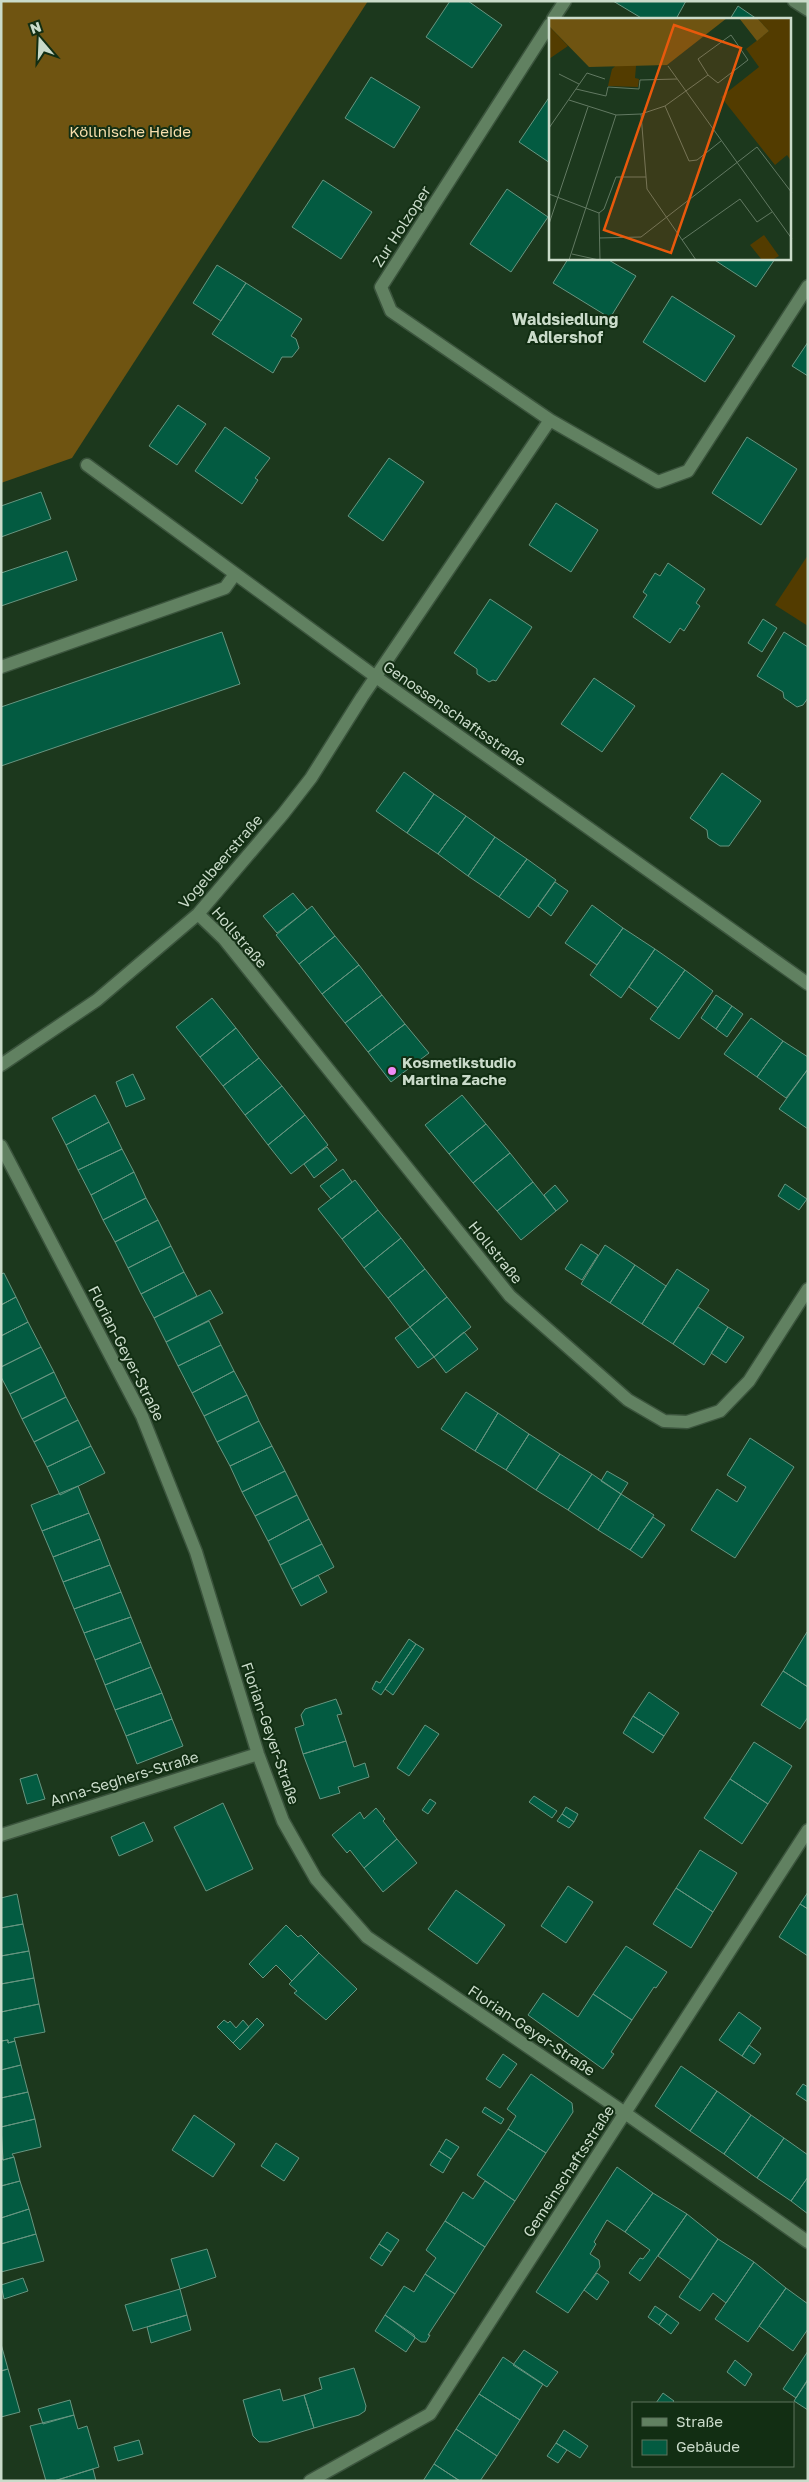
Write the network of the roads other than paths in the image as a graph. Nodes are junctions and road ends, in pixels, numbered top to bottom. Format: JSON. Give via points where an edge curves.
{"nodes":[{"id":1,"x":565,"y":1,"type":"edge"},
{"id":2,"x":794,"y":1,"type":"edge"},
{"id":3,"x":808,"y":10,"type":"edge"},
{"id":4,"x":554,"y":18,"type":"edge"},
{"id":5,"x":549,"y":26,"type":"edge"},
{"id":6,"x":808,"y":286,"type":"edge"},
{"id":7,"x":550,"y":420,"type":"junction"},
{"id":8,"x":87,"y":465,"type":"dead end"},
{"id":9,"x":235,"y":574,"type":"junction"},
{"id":10,"x":1,"y":666,"type":"edge"},
{"id":11,"x":376,"y":677,"type":"junction"},
{"id":12,"x":198,"y":914,"type":"junction"},
{"id":13,"x":808,"y":984,"type":"edge"},
{"id":14,"x":1,"y":1065,"type":"edge"},
{"id":15,"x":1,"y":1146,"type":"edge"},
{"id":16,"x":808,"y":1289,"type":"edge"},
{"id":17,"x":258,"y":1754,"type":"junction"},
{"id":18,"x":808,"y":1830,"type":"edge"},
{"id":19,"x":1,"y":1835,"type":"edge"},
{"id":20,"x":625,"y":2113,"type":"junction"},
{"id":21,"x":808,"y":2242,"type":"edge"},
{"id":22,"x":310,"y":2481,"type":"edge"}],
"edges":[{"from":1,"to":4,"type":"street"},
{"from":2,"to":3,"type":"street"},
{"from":5,"to":7,"type":"street","name":"Zur Holzoper","via":[[380,287],[391,310]]},
{"from":6,"to":7,"type":"street","name":"Zur Holzoper","via":[[688,471],[658,482]]},
{"from":7,"to":11,"type":"street"},
{"from":8,"to":9,"type":"street","name":"Genossenschaftsstraße"},
{"from":9,"to":10,"type":"street","via":[[225,588]]},
{"from":9,"to":11,"type":"street","name":"Genossenschaftsstraße"},
{"from":11,"to":12,"type":"street","name":"Vogelbeerstraße","via":[[311,778]]},
{"from":11,"to":13,"type":"street","name":"Genossenschaftsstraße"},
{"from":12,"to":14,"type":"street","name":"Vogelbeerstraße","via":[[97,1000]]},
{"from":12,"to":16,"type":"street","name":"Hollstraße","via":[[224,939],[510,1296],[628,1400],[664,1421],[687,1422],[720,1411],[749,1381]]},
{"from":15,"to":17,"type":"street","name":"Florian-Geyer-Straße","via":[[142,1416],[196,1552]]},
{"from":17,"to":19,"type":"street","name":"Anna-Seghers-Straße"},
{"from":17,"to":20,"type":"street","name":"Florian-Geyer-Straße","via":[[283,1821],[316,1879],[367,1937]]},
{"from":18,"to":20,"type":"street","name":"Gemeinschaftsstraße"},
{"from":20,"to":21,"type":"street","name":"Florian-Geyer-Straße"},
{"from":20,"to":22,"type":"street","name":"Gemeinschaftsstraße","via":[[430,2414]]}]}
